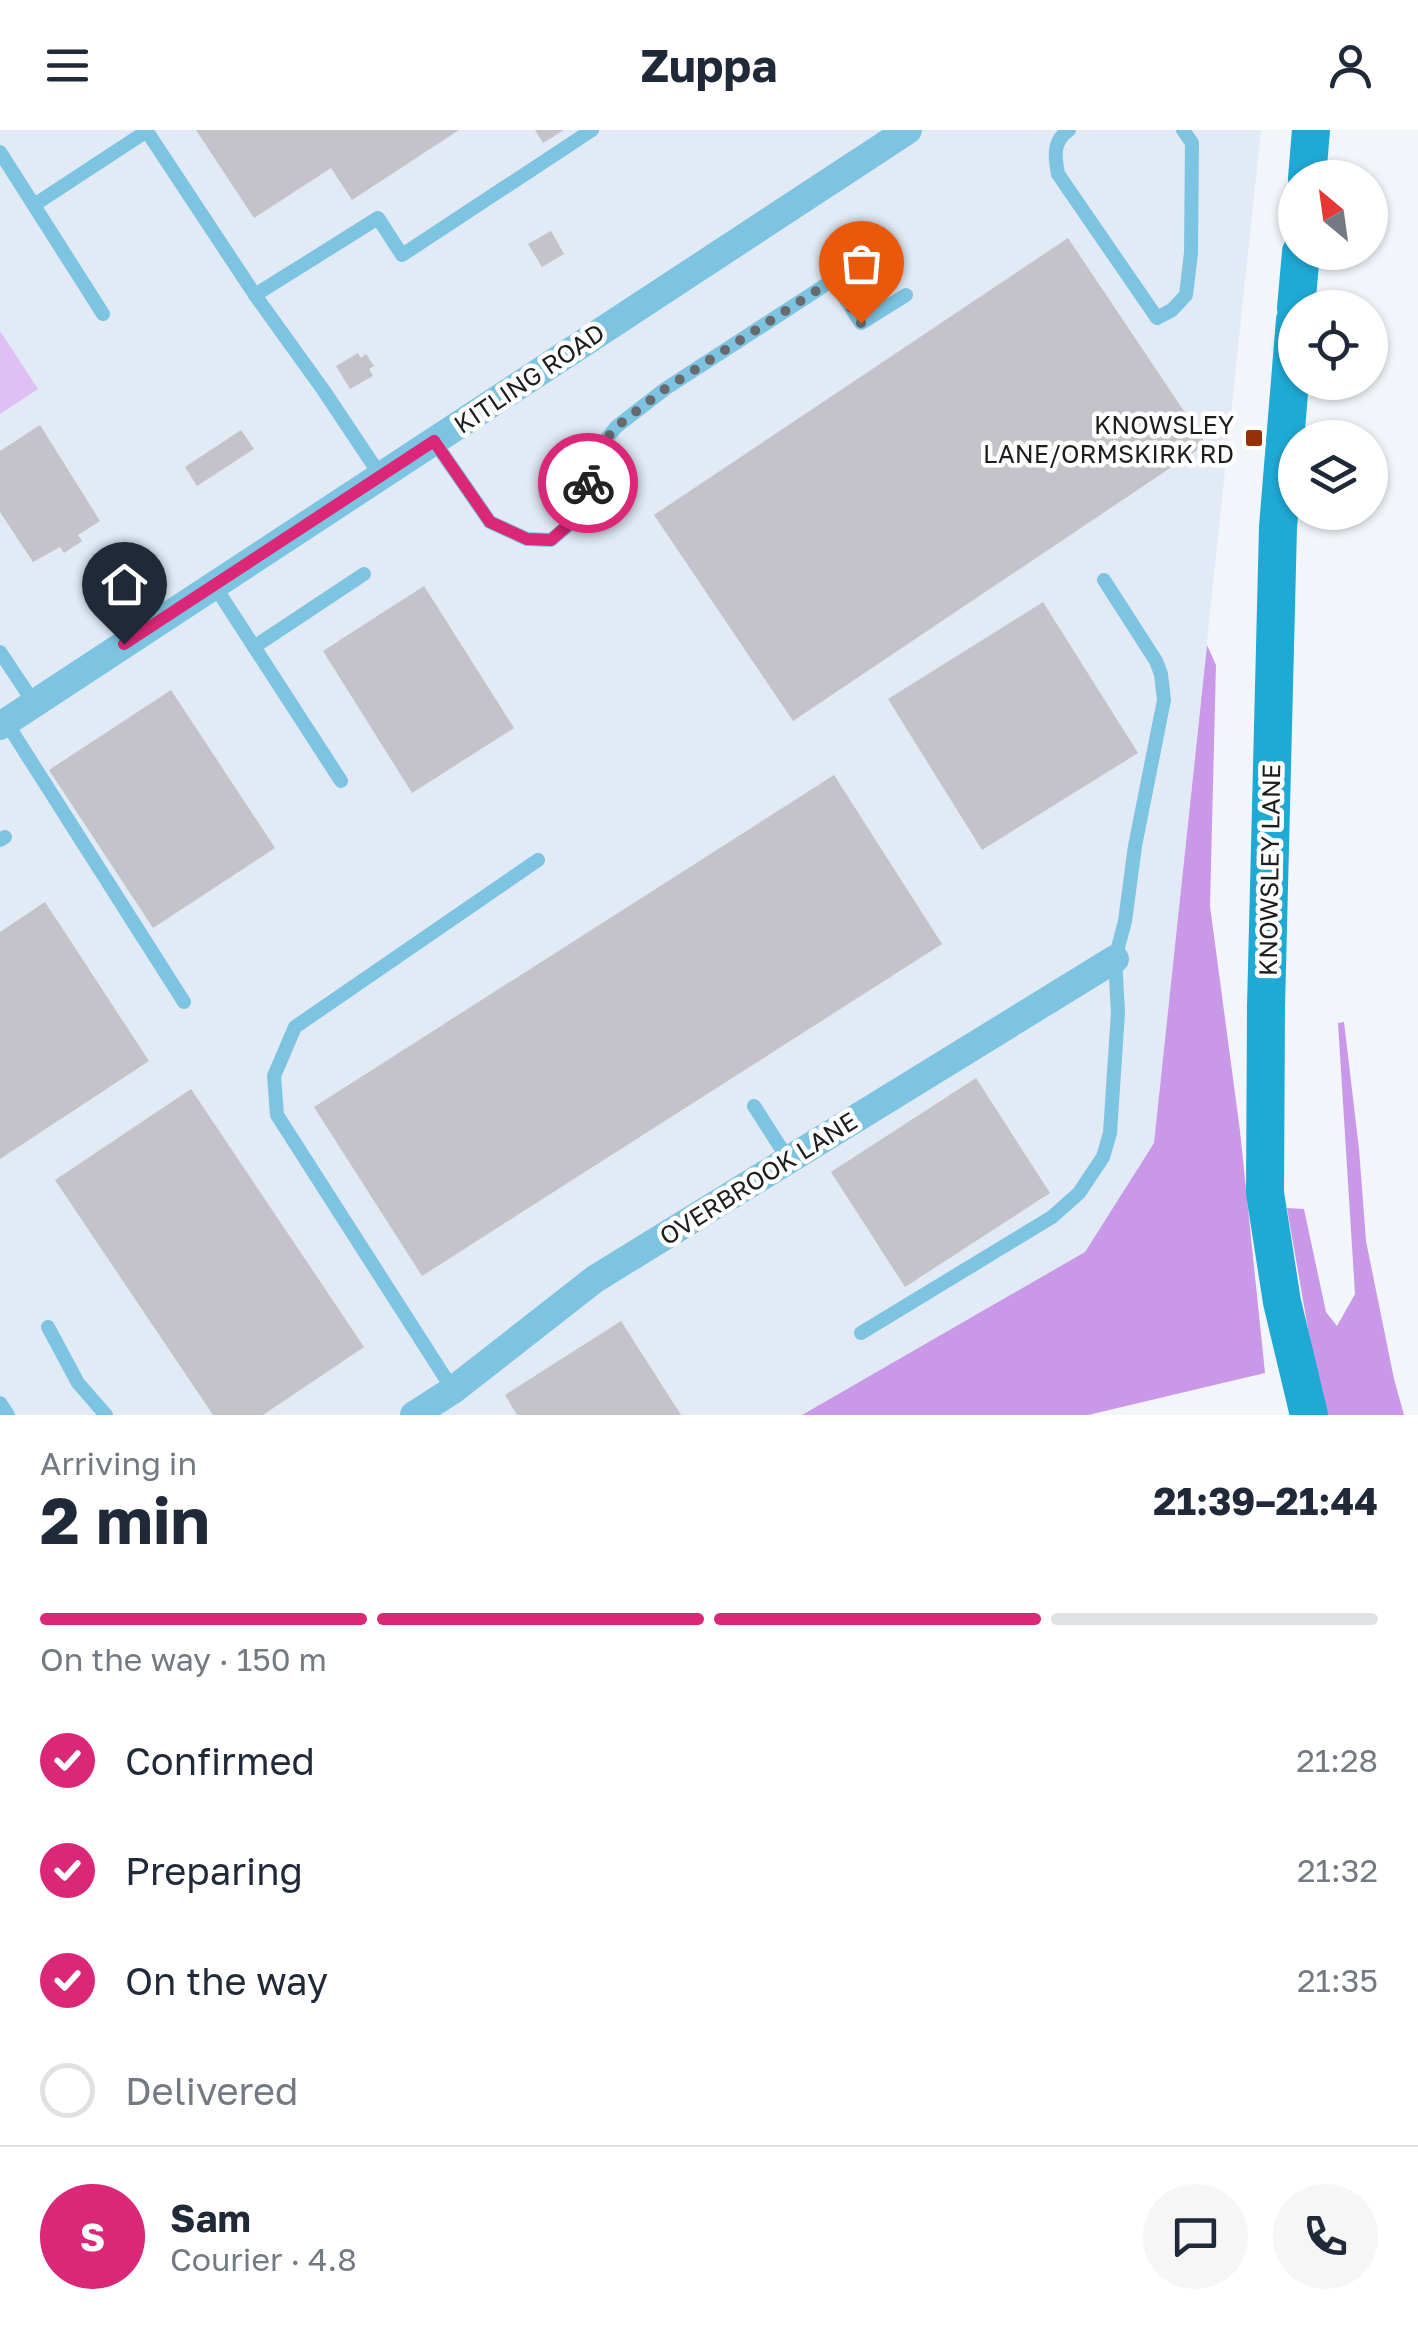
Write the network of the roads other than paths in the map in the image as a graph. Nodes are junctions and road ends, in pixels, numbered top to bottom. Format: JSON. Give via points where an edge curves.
{"nodes":[{"id":1,"x":146,"y":130,"type":"edge"},
{"id":2,"x":592,"y":130,"type":"edge"},
{"id":3,"x":908,"y":130,"type":"edge"},
{"id":4,"x":1069,"y":130,"type":"edge"},
{"id":5,"x":1184,"y":130,"type":"edge"},
{"id":6,"x":1311,"y":130,"type":"edge"},
{"id":7,"x":0,"y":152,"type":"edge"},
{"id":8,"x":1308,"y":160,"type":"edge"},
{"id":9,"x":34,"y":205,"type":"junction"},
{"id":10,"x":906,"y":294,"type":"dead end"},
{"id":11,"x":255,"y":295,"type":"junction"},
{"id":12,"x":103,"y":314,"type":"dead end"},
{"id":13,"x":1288,"y":400,"type":"edge"},
{"id":14,"x":434,"y":441,"type":"junction"},
{"id":15,"x":380,"y":476,"type":"junction"},
{"id":16,"x":364,"y":574,"type":"dead end"},
{"id":17,"x":1104,"y":580,"type":"dead end"},
{"id":18,"x":214,"y":585,"type":"junction"},
{"id":19,"x":254,"y":647,"type":"junction"},
{"id":20,"x":0,"y":652,"type":"edge"},
{"id":21,"x":34,"y":703,"type":"junction"},
{"id":22,"x":3,"y":724,"type":"edge"},
{"id":23,"x":342,"y":781,"type":"dead end"},
{"id":24,"x":538,"y":860,"type":"dead end"},
{"id":25,"x":1115,"y":959,"type":"junction"},
{"id":26,"x":184,"y":1002,"type":"dead end"},
{"id":27,"x":754,"y":1106,"type":"dead end"},
{"id":28,"x":788,"y":1159,"type":"junction"},
{"id":29,"x":48,"y":1327,"type":"dead end"},
{"id":30,"x":861,"y":1333,"type":"dead end"},
{"id":31,"x":453,"y":1390,"type":"junction"},
{"id":32,"x":0,"y":1403,"type":"edge"},
{"id":33,"x":8,"y":1415,"type":"edge"},
{"id":34,"x":106,"y":1415,"type":"edge"},
{"id":35,"x":414,"y":1415,"type":"edge"},
{"id":36,"x":1309,"y":1415,"type":"edge"}],
"edges":[{"from":1,"to":9,"type":"lane"},
{"from":1,"to":11,"type":"lane"},
{"from":2,"to":11,"type":"lane","via":[[402,255],[378,218]]},
{"from":3,"to":14,"type":"street","name":"KITLING ROAD"},
{"from":4,"to":5,"type":"lane","via":[[1054,151],[1058,174],[1158,318],[1186,295],[1192,143]]},
{"from":6,"to":8,"type":"main road"},
{"from":7,"to":9,"type":"lane"},
{"from":9,"to":12,"type":"lane"},
{"from":10,"to":14,"type":"lane","via":[[861,323],[833,280],[665,389],[616,427],[593,456],[576,518],[551,540],[527,539],[490,522]]},
{"from":11,"to":15,"type":"lane"},
{"from":13,"to":36,"type":"main road","name":"KNOWSLEY LANE","via":[[1278,527],[1265,1193]]},
{"from":14,"to":15,"type":"street","name":"KITLING ROAD"},
{"from":15,"to":18,"type":"street","name":"KITLING ROAD"},
{"from":16,"to":19,"type":"lane"},
{"from":17,"to":25,"type":"lane","via":[[1156,661],[1164,700]]},
{"from":18,"to":19,"type":"lane"},
{"from":18,"to":21,"type":"street","name":"KITLING ROAD"},
{"from":19,"to":23,"type":"lane"},
{"from":20,"to":21,"type":"lane"},
{"from":21,"to":22,"type":"street","name":"KITLING ROAD"},
{"from":22,"to":26,"type":"lane"},
{"from":24,"to":31,"type":"lane","via":[[295,1027],[274,1076],[277,1115]]},
{"from":25,"to":28,"type":"street","name":"OVERBROOK LANE"},
{"from":25,"to":30,"type":"lane","via":[[1110,1133],[1078,1193],[1052,1217]]},
{"from":27,"to":28,"type":"lane"},
{"from":28,"to":31,"type":"street","name":"OVERBROOK LANE","via":[[594,1278]]},
{"from":29,"to":34,"type":"lane","via":[[78,1383]]},
{"from":31,"to":35,"type":"street","name":"OVERBROOK LANE"},
{"from":32,"to":33,"type":"lane"}]}
